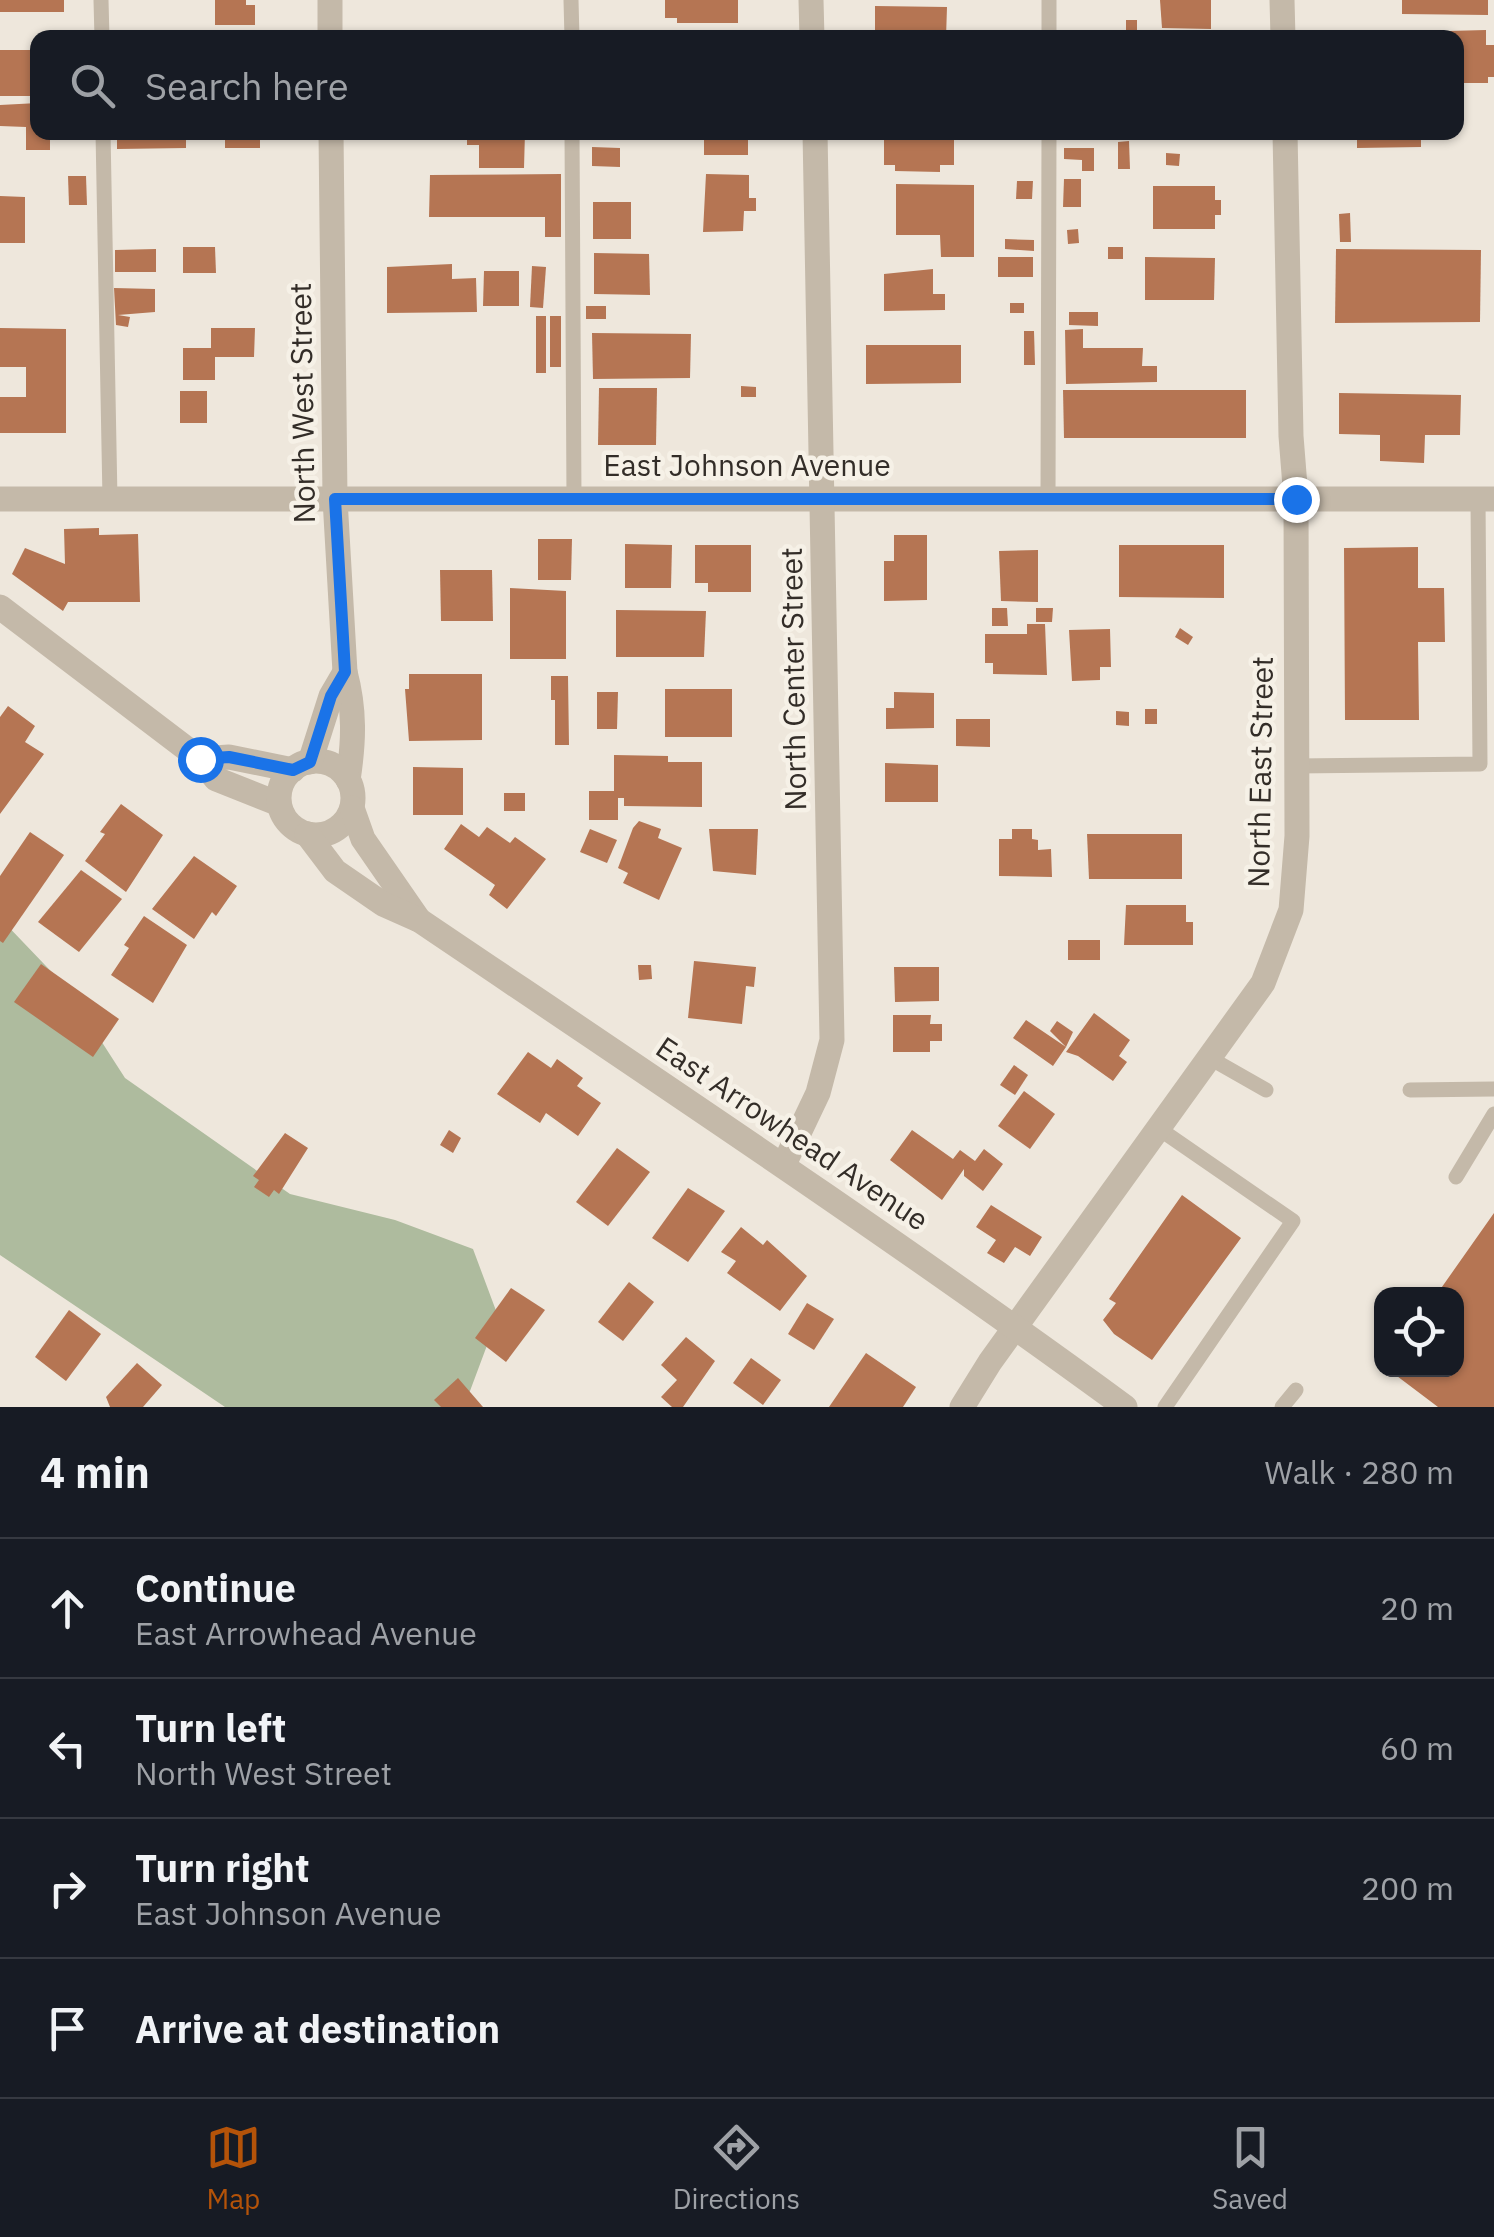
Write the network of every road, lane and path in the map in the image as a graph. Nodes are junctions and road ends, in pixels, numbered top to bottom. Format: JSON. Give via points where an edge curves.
{"nodes":[{"id":1,"x":101,"y":0,"type":"edge"},
{"id":2,"x":330,"y":0,"type":"edge"},
{"id":3,"x":572,"y":0,"type":"edge"},
{"id":4,"x":811,"y":0,"type":"edge"},
{"id":5,"x":1049,"y":0,"type":"edge"},
{"id":6,"x":1282,"y":0,"type":"edge"},
{"id":7,"x":102,"y":30,"type":"edge"},
{"id":8,"x":330,"y":30,"type":"edge"},
{"id":9,"x":572,"y":30,"type":"edge"},
{"id":10,"x":812,"y":30,"type":"edge"},
{"id":11,"x":1049,"y":30,"type":"edge"},
{"id":12,"x":1283,"y":30,"type":"edge"},
{"id":13,"x":103,"y":140,"type":"edge"},
{"id":14,"x":331,"y":140,"type":"edge"},
{"id":15,"x":572,"y":140,"type":"edge"},
{"id":16,"x":815,"y":140,"type":"edge"},
{"id":17,"x":1049,"y":140,"type":"edge"},
{"id":18,"x":1285,"y":140,"type":"edge"},
{"id":19,"x":574,"y":498,"type":"junction"},
{"id":20,"x":1048,"y":498,"type":"junction"},
{"id":21,"x":0,"y":499,"type":"edge"},
{"id":22,"x":110,"y":499,"type":"junction"},
{"id":23,"x":335,"y":499,"type":"junction"},
{"id":24,"x":824,"y":499,"type":"junction"},
{"id":25,"x":1296,"y":499,"type":"junction"},
{"id":26,"x":1486,"y":499,"type":"edge"},
{"id":27,"x":0,"y":607,"type":"edge"},
{"id":28,"x":345,"y":672,"type":"junction"},
{"id":29,"x":200,"y":759,"type":"junction"},
{"id":30,"x":302,"y":766,"type":"junction"},
{"id":31,"x":1296,"y":766,"type":"junction"},
{"id":32,"x":348,"y":780,"type":"junction"},
{"id":33,"x":279,"y":804,"type":"junction"},
{"id":34,"x":352,"y":808,"type":"junction"},
{"id":35,"x":307,"y":834,"type":"junction"},
{"id":36,"x":419,"y":920,"type":"junction"},
{"id":37,"x":1208,"y":1057,"type":"junction"},
{"id":38,"x":1494,"y":1089,"type":"edge"},
{"id":39,"x":1266,"y":1090,"type":"dead end"},
{"id":40,"x":1410,"y":1090,"type":"dead end"},
{"id":41,"x":1494,"y":1114,"type":"edge"},
{"id":42,"x":1158,"y":1128,"type":"junction"},
{"id":43,"x":788,"y":1156,"type":"dead end"},
{"id":44,"x":1456,"y":1177,"type":"dead end"},
{"id":45,"x":1016,"y":1327,"type":"junction"},
{"id":46,"x":1296,"y":1390,"type":"dead end"},
{"id":47,"x":962,"y":1407,"type":"edge"},
{"id":48,"x":1124,"y":1407,"type":"edge"},
{"id":49,"x":1165,"y":1407,"type":"edge"},
{"id":50,"x":1282,"y":1407,"type":"edge"}],
"edges":[{"from":1,"to":7,"type":"lane"},
{"from":2,"to":8,"type":"street"},
{"from":3,"to":9,"type":"lane"},
{"from":4,"to":10,"type":"street"},
{"from":5,"to":11,"type":"lane"},
{"from":6,"to":12,"type":"street"},
{"from":13,"to":22,"type":"lane"},
{"from":14,"to":23,"type":"street","name":"North West Street"},
{"from":15,"to":19,"type":"lane"},
{"from":16,"to":24,"type":"street","name":"North Center Street"},
{"from":17,"to":20,"type":"lane"},
{"from":18,"to":25,"type":"street","name":"North East Street"},
{"from":19,"to":23,"type":"street","name":"East Johnson Avenue"},
{"from":19,"to":24,"type":"street","name":"East Johnson Avenue"},
{"from":20,"to":24,"type":"street","name":"East Johnson Avenue"},
{"from":20,"to":25,"type":"street","name":"East Johnson Avenue"},
{"from":21,"to":22,"type":"street","name":"East Johnson Avenue"},
{"from":22,"to":23,"type":"street","name":"East Johnson Avenue"},
{"from":23,"to":28,"type":"street","name":"North West Street"},
{"from":24,"to":43,"type":"street","name":"North Center Street","via":[[832,1040],[818,1093]]},
{"from":25,"to":26,"type":"street","name":"East Johnson Avenue"},
{"from":25,"to":31,"type":"street","name":"North East Street"},
{"from":26,"to":31,"type":"lane","via":[[1480,764]]},
{"from":27,"to":29,"type":"street"},
{"from":28,"to":30,"type":"street","name":"North West Street"},
{"from":28,"to":32,"type":"street","name":"North West Street","via":[[354,735]]},
{"from":29,"to":30,"type":"street"},
{"from":29,"to":33,"type":"street","via":[[216,779]]},
{"from":30,"to":32,"type":"street","via":[[325,762]]},
{"from":30,"to":33,"type":"street","via":[[279,791]]},
{"from":31,"to":37,"type":"street","name":"North East Street","via":[[1291,910],[1263,983]]},
{"from":32,"to":34,"type":"street"},
{"from":33,"to":35,"type":"street","via":[[284,818]]},
{"from":34,"to":35,"type":"street","via":[[335,830]]},
{"from":34,"to":36,"type":"street","name":"East Arrowhead Avenue","via":[[363,839]]},
{"from":35,"to":36,"type":"street","name":"East Arrowhead Avenue","via":[[335,871]]},
{"from":36,"to":45,"type":"street","name":"East Arrowhead Avenue"},
{"from":37,"to":39,"type":"lane"},
{"from":37,"to":42,"type":"street","name":"North East Street"},
{"from":38,"to":40,"type":"lane"},
{"from":41,"to":44,"type":"lane"},
{"from":42,"to":45,"type":"street","name":"North East Street"},
{"from":42,"to":49,"type":"lane","via":[[1293,1220]]},
{"from":45,"to":47,"type":"street","name":"North East Street"},
{"from":45,"to":48,"type":"street","name":"East Arrowhead Avenue"},
{"from":46,"to":50,"type":"lane"}]}
